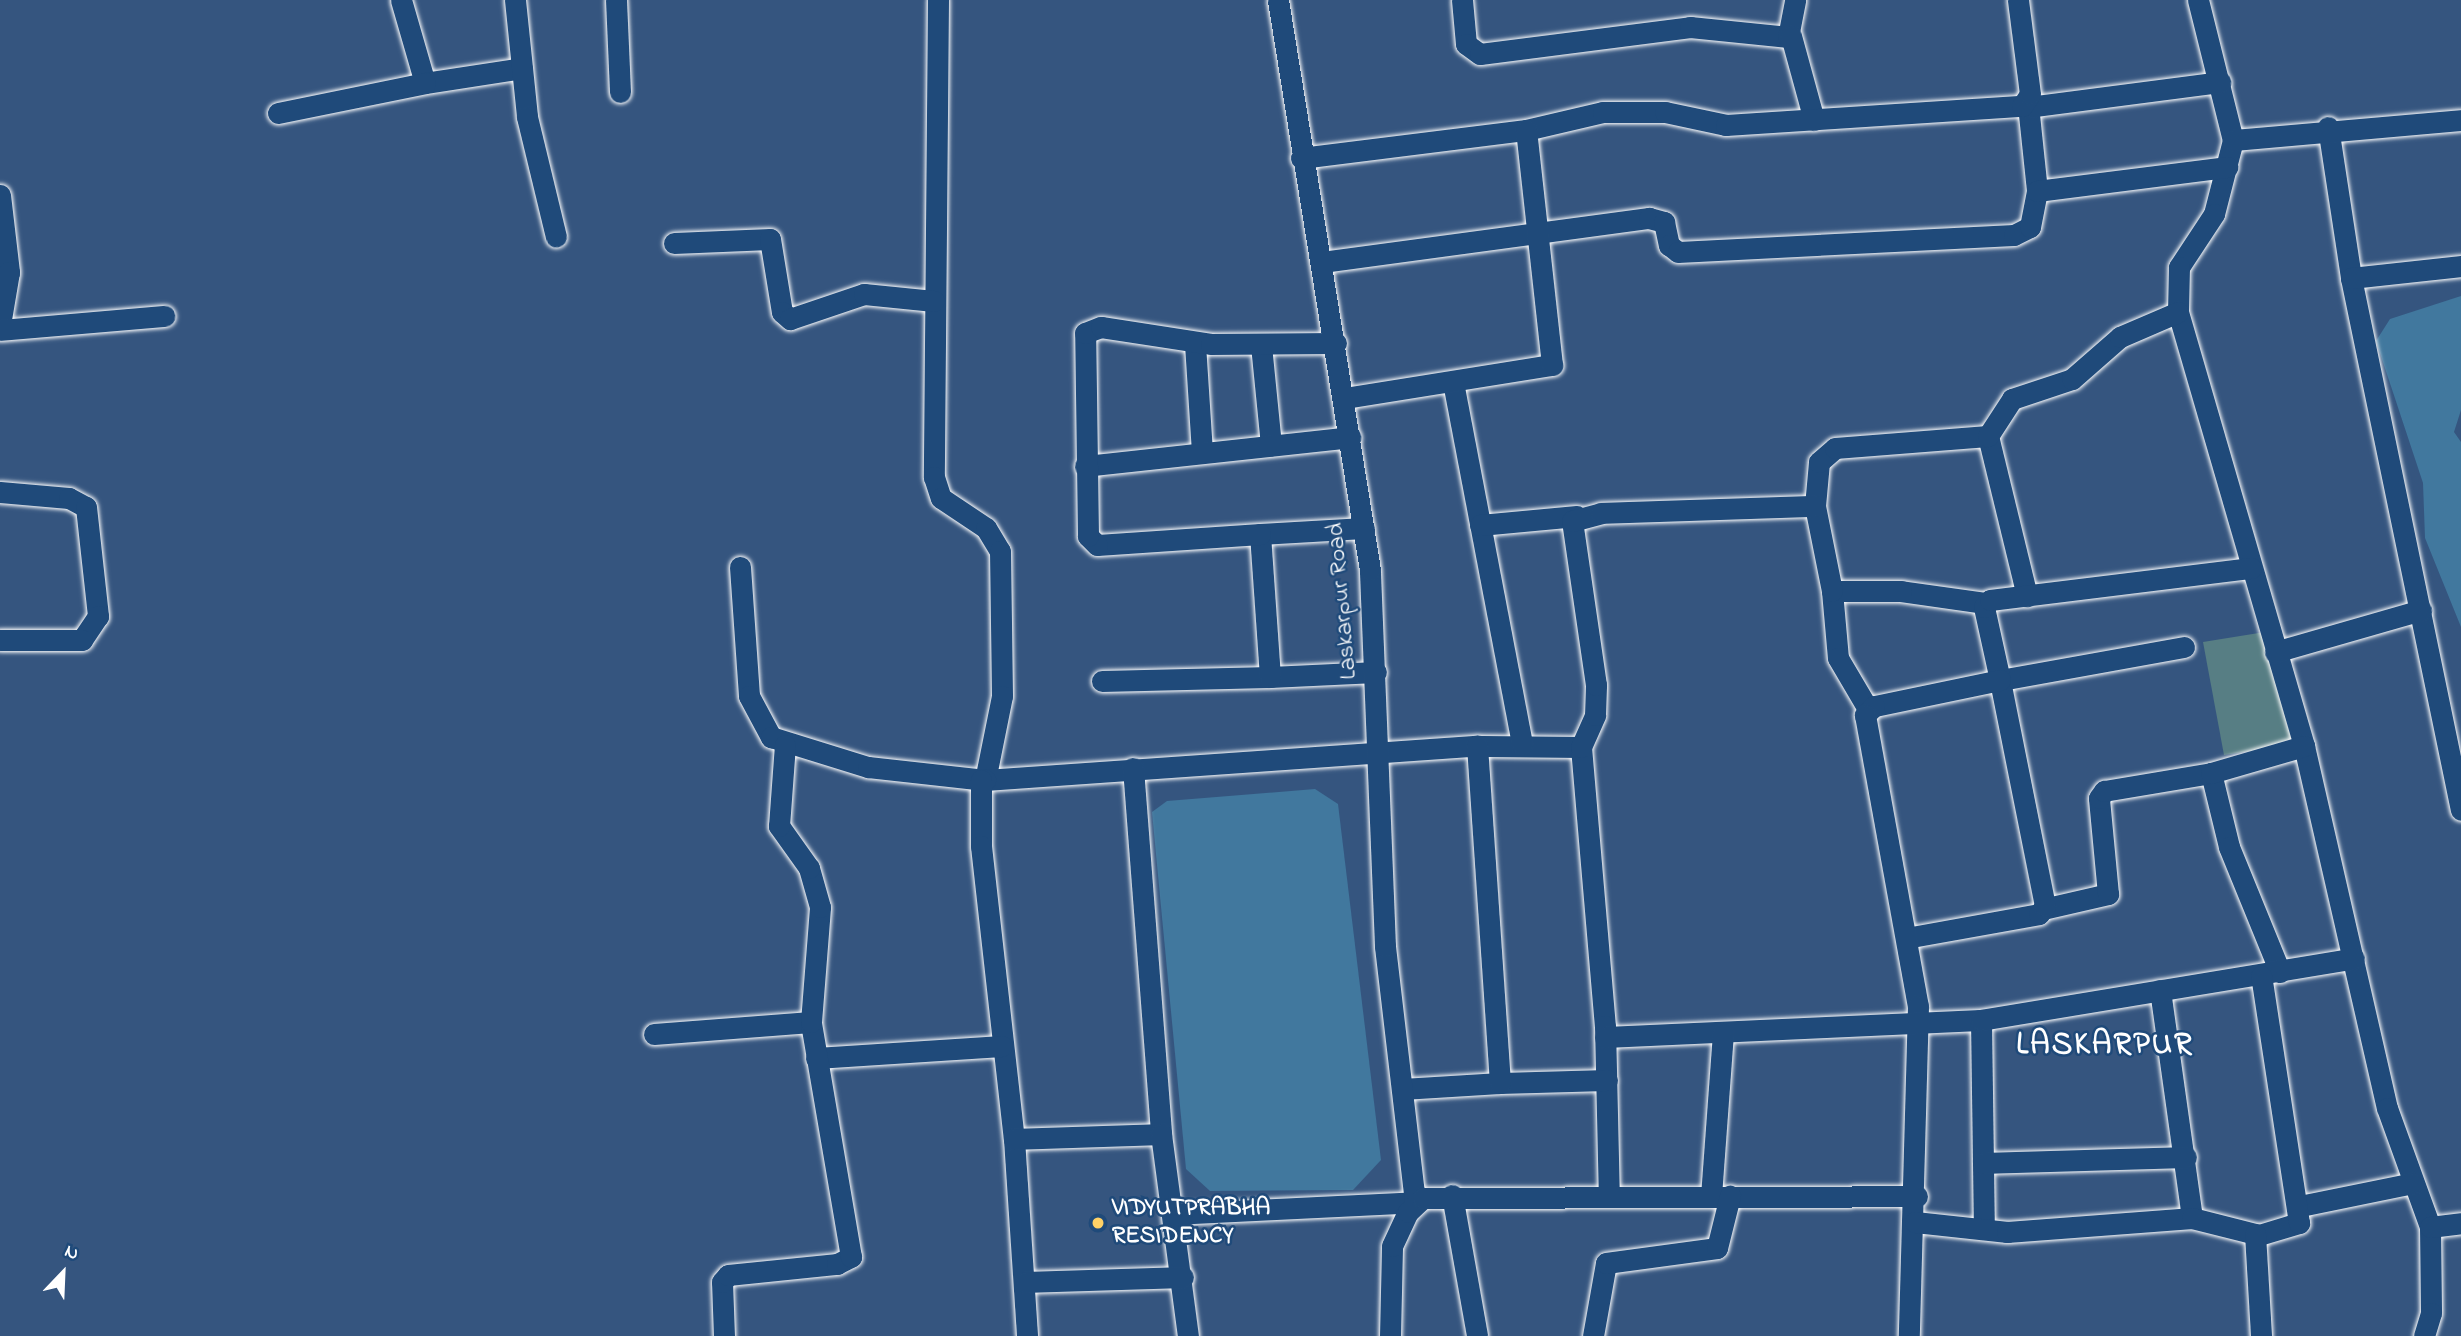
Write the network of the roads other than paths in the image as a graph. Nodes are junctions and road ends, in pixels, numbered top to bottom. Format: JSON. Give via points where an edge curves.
{"nodes":[{"id":1,"x":401,"y":0,"type":"edge"},
{"id":2,"x":516,"y":0,"type":"edge"},
{"id":3,"x":616,"y":0,"type":"edge"},
{"id":4,"x":939,"y":0,"type":"edge"},
{"id":5,"x":1278,"y":0,"type":"edge"},
{"id":6,"x":1462,"y":0,"type":"edge"},
{"id":7,"x":1796,"y":0,"type":"edge"},
{"id":8,"x":2018,"y":0,"type":"edge"},
{"id":9,"x":2199,"y":0,"type":"edge"},
{"id":10,"x":1791,"y":36,"type":"junction"},
{"id":11,"x":522,"y":68,"type":"junction"},
{"id":12,"x":2220,"y":82,"type":"junction"},
{"id":13,"x":425,"y":83,"type":"junction"},
{"id":14,"x":620,"y":92,"type":"dead end"},
{"id":15,"x":2028,"y":106,"type":"junction"},
{"id":16,"x":278,"y":113,"type":"dead end"},
{"id":17,"x":1814,"y":120,"type":"junction"},
{"id":18,"x":2461,"y":120,"type":"edge"},
{"id":19,"x":2328,"y":127,"type":"junction"},
{"id":20,"x":1526,"y":130,"type":"junction"},
{"id":21,"x":2233,"y":140,"type":"junction"},
{"id":22,"x":1301,"y":158,"type":"junction"},
{"id":23,"x":2227,"y":167,"type":"junction"},
{"id":24,"x":2037,"y":191,"type":"junction"},
{"id":25,"x":0,"y":195,"type":"edge"},
{"id":26,"x":1539,"y":232,"type":"junction"},
{"id":27,"x":556,"y":237,"type":"dead end"},
{"id":28,"x":674,"y":243,"type":"dead end"},
{"id":29,"x":1322,"y":262,"type":"junction"},
{"id":30,"x":2461,"y":266,"type":"edge"},
{"id":31,"x":2351,"y":278,"type":"junction"},
{"id":32,"x":934,"y":301,"type":"junction"},
{"id":33,"x":2178,"y":313,"type":"junction"},
{"id":34,"x":164,"y":316,"type":"dead end"},
{"id":35,"x":0,"y":325,"type":"edge"},
{"id":36,"x":0,"y":330,"type":"edge"},
{"id":37,"x":1336,"y":343,"type":"junction"},
{"id":38,"x":1195,"y":344,"type":"junction"},
{"id":39,"x":1261,"y":345,"type":"junction"},
{"id":40,"x":1453,"y":382,"type":"junction"},
{"id":41,"x":1345,"y":398,"type":"junction"},
{"id":42,"x":1350,"y":436,"type":"junction"},
{"id":43,"x":1988,"y":436,"type":"junction"},
{"id":44,"x":1271,"y":446,"type":"junction"},
{"id":45,"x":1202,"y":453,"type":"junction"},
{"id":46,"x":1085,"y":466,"type":"junction"},
{"id":47,"x":0,"y":492,"type":"edge"},
{"id":48,"x":1815,"y":506,"type":"junction"},
{"id":49,"x":1577,"y":516,"type":"junction"},
{"id":50,"x":1480,"y":524,"type":"junction"},
{"id":51,"x":1364,"y":528,"type":"junction"},
{"id":52,"x":1260,"y":534,"type":"junction"},
{"id":53,"x":740,"y":567,"type":"dead end"},
{"id":54,"x":2251,"y":568,"type":"junction"},
{"id":55,"x":1832,"y":591,"type":"junction"},
{"id":56,"x":2028,"y":596,"type":"junction"},
{"id":57,"x":1985,"y":603,"type":"junction"},
{"id":58,"x":2421,"y":610,"type":"junction"},
{"id":59,"x":0,"y":640,"type":"edge"},
{"id":60,"x":2184,"y":647,"type":"dead end"},
{"id":61,"x":2275,"y":652,"type":"junction"},
{"id":62,"x":1377,"y":672,"type":"junction"},
{"id":63,"x":1270,"y":677,"type":"junction"},
{"id":64,"x":2000,"y":680,"type":"junction"},
{"id":65,"x":1102,"y":681,"type":"dead end"},
{"id":66,"x":1868,"y":709,"type":"junction"},
{"id":67,"x":785,"y":745,"type":"junction"},
{"id":68,"x":1522,"y":745,"type":"junction"},
{"id":69,"x":1477,"y":746,"type":"junction"},
{"id":70,"x":2304,"y":746,"type":"junction"},
{"id":71,"x":1581,"y":747,"type":"junction"},
{"id":72,"x":1381,"y":754,"type":"junction"},
{"id":73,"x":1133,"y":768,"type":"junction"},
{"id":74,"x":2211,"y":773,"type":"junction"},
{"id":75,"x":983,"y":780,"type":"junction"},
{"id":76,"x":2461,"y":810,"type":"edge"},
{"id":77,"x":2043,"y":909,"type":"junction"},
{"id":78,"x":1906,"y":938,"type":"junction"},
{"id":79,"x":2354,"y":958,"type":"junction"},
{"id":80,"x":2270,"y":974,"type":"junction"},
{"id":81,"x":2160,"y":990,"type":"junction"},
{"id":82,"x":1981,"y":1020,"type":"junction"},
{"id":83,"x":811,"y":1022,"type":"junction"},
{"id":84,"x":1918,"y":1022,"type":"junction"},
{"id":85,"x":1723,"y":1032,"type":"junction"},
{"id":86,"x":654,"y":1034,"type":"dead end"},
{"id":87,"x":1605,"y":1037,"type":"junction"},
{"id":88,"x":1002,"y":1046,"type":"junction"},
{"id":89,"x":816,"y":1058,"type":"junction"},
{"id":90,"x":1606,"y":1080,"type":"junction"},
{"id":91,"x":1500,"y":1083,"type":"junction"},
{"id":92,"x":1402,"y":1089,"type":"junction"},
{"id":93,"x":1161,"y":1134,"type":"junction"},
{"id":94,"x":1014,"y":1139,"type":"junction"},
{"id":95,"x":2186,"y":1157,"type":"junction"},
{"id":96,"x":1983,"y":1163,"type":"junction"},
{"id":97,"x":2413,"y":1183,"type":"junction"},
{"id":98,"x":1452,"y":1195,"type":"junction"},
{"id":99,"x":1609,"y":1196,"type":"junction"},
{"id":100,"x":1721,"y":1196,"type":"junction"},
{"id":101,"x":1917,"y":1196,"type":"junction"},
{"id":102,"x":1415,"y":1202,"type":"junction"},
{"id":103,"x":2300,"y":1206,"type":"junction"},
{"id":104,"x":1173,"y":1214,"type":"junction"},
{"id":105,"x":2192,"y":1218,"type":"junction"},
{"id":106,"x":1915,"y":1222,"type":"junction"},
{"id":107,"x":2461,"y":1223,"type":"edge"},
{"id":108,"x":2430,"y":1227,"type":"junction"},
{"id":109,"x":1984,"y":1230,"type":"junction"},
{"id":110,"x":2255,"y":1234,"type":"junction"},
{"id":111,"x":1183,"y":1277,"type":"junction"},
{"id":112,"x":1026,"y":1282,"type":"junction"},
{"id":113,"x":724,"y":1336,"type":"edge"},
{"id":114,"x":1027,"y":1336,"type":"edge"},
{"id":115,"x":1188,"y":1336,"type":"edge"},
{"id":116,"x":1390,"y":1336,"type":"edge"},
{"id":117,"x":1477,"y":1336,"type":"edge"},
{"id":118,"x":1592,"y":1336,"type":"edge"},
{"id":119,"x":1909,"y":1336,"type":"edge"},
{"id":120,"x":2261,"y":1336,"type":"edge"},
{"id":121,"x":2424,"y":1336,"type":"edge"}],
"edges":[{"from":1,"to":13,"type":"street"},
{"from":2,"to":11,"type":"street"},
{"from":3,"to":14,"type":"street"},
{"from":4,"to":32,"type":"street","via":[[942,81]]},
{"from":5,"to":22,"type":"street","name":"Laskarpur Road"},
{"from":6,"to":10,"type":"street","via":[[1466,44],[1480,54],[1690,27]]},
{"from":7,"to":10,"type":"street"},
{"from":8,"to":15,"type":"street"},
{"from":9,"to":12,"type":"street"},
{"from":10,"to":17,"type":"street"},
{"from":11,"to":13,"type":"street"},
{"from":11,"to":27,"type":"street"},
{"from":12,"to":15,"type":"street"},
{"from":12,"to":21,"type":"street"},
{"from":13,"to":16,"type":"street"},
{"from":15,"to":17,"type":"street"},
{"from":15,"to":24,"type":"street"},
{"from":17,"to":20,"type":"street","via":[[1726,125],[1665,111],[1613,112]]},
{"from":18,"to":19,"type":"street"},
{"from":19,"to":21,"type":"street"},
{"from":19,"to":31,"type":"street"},
{"from":20,"to":22,"type":"street"},
{"from":20,"to":26,"type":"street"},
{"from":21,"to":23,"type":"street"},
{"from":22,"to":29,"type":"street","name":"Laskarpur Road"},
{"from":23,"to":24,"type":"street"},
{"from":23,"to":33,"type":"street","via":[[2214,214],[2179,267]]},
{"from":24,"to":26,"type":"street","via":[[2030,227],[2014,235],[1678,252],[1657,219]]},
{"from":25,"to":35,"type":"street","via":[[9,272]]},
{"from":26,"to":29,"type":"street"},
{"from":26,"to":40,"type":"street","via":[[1555,360],[1547,368]]},
{"from":28,"to":32,"type":"street","via":[[770,239],[782,312],[789,319],[864,294]]},
{"from":29,"to":37,"type":"street","name":"Laskarpur Road"},
{"from":30,"to":31,"type":"street"},
{"from":31,"to":58,"type":"street"},
{"from":32,"to":75,"type":"street","via":[[935,486],[945,503],[994,535],[1003,567],[1002,696]]},
{"from":33,"to":43,"type":"street","via":[[2120,337],[2072,379],[2012,399]]},
{"from":33,"to":54,"type":"street"},
{"from":34,"to":36,"type":"street"},
{"from":37,"to":39,"type":"street"},
{"from":37,"to":41,"type":"street","name":"Laskarpur Road"},
{"from":38,"to":39,"type":"street"},
{"from":38,"to":45,"type":"street"},
{"from":38,"to":46,"type":"street","via":[[1101,327],[1085,333]]},
{"from":39,"to":44,"type":"street"},
{"from":40,"to":41,"type":"street"},
{"from":40,"to":50,"type":"street"},
{"from":41,"to":42,"type":"street","name":"Laskarpur Road"},
{"from":42,"to":44,"type":"street"},
{"from":42,"to":51,"type":"street","name":"Laskarpur Road"},
{"from":43,"to":48,"type":"street","via":[[1835,448],[1815,471]]},
{"from":43,"to":56,"type":"street"},
{"from":44,"to":45,"type":"street"},
{"from":45,"to":46,"type":"street"},
{"from":46,"to":52,"type":"street","via":[[1087,530],[1097,545]]},
{"from":47,"to":59,"type":"street","via":[[69,498],[86,507],[98,615],[82,640]]},
{"from":48,"to":49,"type":"street"},
{"from":48,"to":55,"type":"street"},
{"from":49,"to":50,"type":"street"},
{"from":49,"to":71,"type":"street","via":[[1571,528],[1596,702]]},
{"from":50,"to":68,"type":"street"},
{"from":51,"to":52,"type":"street"},
{"from":51,"to":62,"type":"street","name":"Laskarpur Road"},
{"from":52,"to":63,"type":"street"},
{"from":53,"to":67,"type":"street","via":[[749,696],[763,729]]},
{"from":54,"to":56,"type":"street"},
{"from":54,"to":61,"type":"street"},
{"from":55,"to":57,"type":"street","via":[[1900,591]]},
{"from":55,"to":66,"type":"street","via":[[1838,658]]},
{"from":56,"to":57,"type":"street"},
{"from":57,"to":64,"type":"street"},
{"from":58,"to":61,"type":"street"},
{"from":58,"to":76,"type":"street"},
{"from":60,"to":64,"type":"street"},
{"from":61,"to":70,"type":"street"},
{"from":62,"to":63,"type":"street"},
{"from":62,"to":72,"type":"street","name":"Laskarpur Road"},
{"from":63,"to":65,"type":"street"},
{"from":64,"to":66,"type":"street"},
{"from":64,"to":77,"type":"street"},
{"from":66,"to":78,"type":"street"},
{"from":67,"to":75,"type":"street","via":[[868,767]]},
{"from":67,"to":83,"type":"street","via":[[779,826],[808,869],[820,907]]},
{"from":68,"to":69,"type":"street"},
{"from":68,"to":71,"type":"street"},
{"from":69,"to":72,"type":"street"},
{"from":69,"to":91,"type":"street"},
{"from":70,"to":74,"type":"street"},
{"from":70,"to":79,"type":"street"},
{"from":71,"to":87,"type":"street"},
{"from":72,"to":73,"type":"street"},
{"from":72,"to":92,"type":"street","name":"Laskarpur Road","via":[[1385,946]]},
{"from":73,"to":75,"type":"street"},
{"from":73,"to":93,"type":"street"},
{"from":74,"to":77,"type":"street","via":[[2104,791],[2099,798],[2108,894]]},
{"from":74,"to":80,"type":"street","via":[[2229,847]]},
{"from":75,"to":88,"type":"street","via":[[981,846]]},
{"from":77,"to":78,"type":"street"},
{"from":78,"to":84,"type":"street"},
{"from":79,"to":80,"type":"street"},
{"from":79,"to":97,"type":"street","via":[[2379,1080]]},
{"from":80,"to":81,"type":"street"},
{"from":80,"to":103,"type":"street"},
{"from":81,"to":82,"type":"street"},
{"from":81,"to":95,"type":"street"},
{"from":82,"to":84,"type":"street"},
{"from":82,"to":96,"type":"street"},
{"from":83,"to":86,"type":"street"},
{"from":83,"to":89,"type":"street"},
{"from":84,"to":85,"type":"street"},
{"from":84,"to":101,"type":"street"},
{"from":85,"to":87,"type":"street"},
{"from":85,"to":100,"type":"street"},
{"from":87,"to":90,"type":"street"},
{"from":88,"to":89,"type":"street"},
{"from":88,"to":94,"type":"street"},
{"from":89,"to":113,"type":"street","via":[[851,1257],[837,1264],[728,1275],[722,1282]]},
{"from":90,"to":91,"type":"street"},
{"from":90,"to":99,"type":"street"},
{"from":91,"to":92,"type":"street"},
{"from":92,"to":102,"type":"street","name":"Laskarpur Road"},
{"from":93,"to":94,"type":"street"},
{"from":93,"to":104,"type":"street"},
{"from":94,"to":112,"type":"street"},
{"from":95,"to":96,"type":"street"},
{"from":95,"to":105,"type":"street"},
{"from":96,"to":109,"type":"street"},
{"from":97,"to":103,"type":"street"},
{"from":97,"to":108,"type":"street"},
{"from":98,"to":99,"type":"street"},
{"from":98,"to":102,"type":"street"},
{"from":98,"to":117,"type":"street"},
{"from":99,"to":100,"type":"street"},
{"from":100,"to":101,"type":"street"},
{"from":100,"to":118,"type":"street","via":[[1721,1242],[1712,1251],[1606,1263]]},
{"from":101,"to":106,"type":"street"},
{"from":102,"to":104,"type":"street"},
{"from":102,"to":116,"type":"street","via":[[1388,1264]]},
{"from":103,"to":110,"type":"street","via":[[2299,1223]]},
{"from":104,"to":111,"type":"street"},
{"from":105,"to":109,"type":"street"},
{"from":105,"to":110,"type":"street"},
{"from":106,"to":109,"type":"street"},
{"from":106,"to":119,"type":"street"},
{"from":107,"to":108,"type":"street"},
{"from":108,"to":121,"type":"street","via":[[2431,1313]]},
{"from":110,"to":120,"type":"street"},
{"from":111,"to":112,"type":"street"},
{"from":111,"to":115,"type":"street"},
{"from":112,"to":114,"type":"street"}]}
